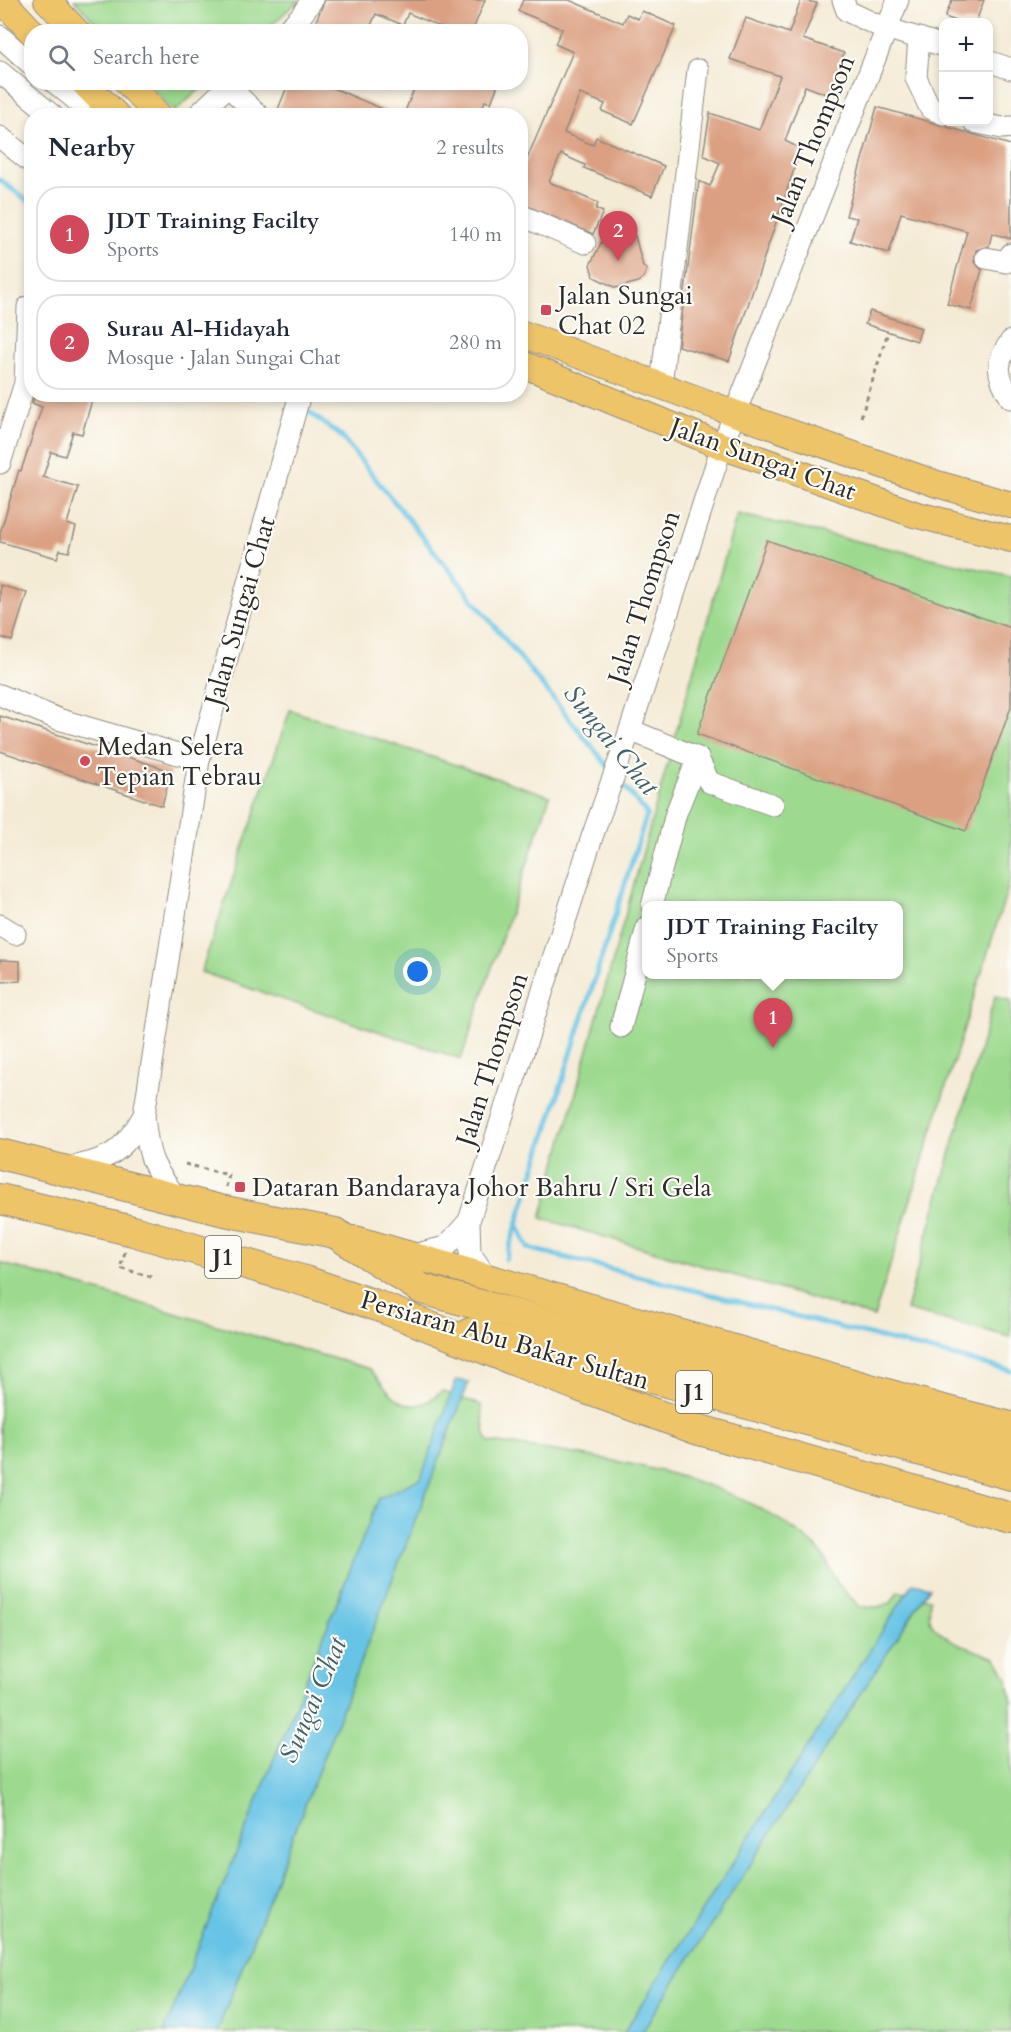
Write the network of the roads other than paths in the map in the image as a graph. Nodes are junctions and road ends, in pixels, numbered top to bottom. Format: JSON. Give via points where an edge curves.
{"nodes":[{"id":1,"x":2,"y":0,"type":"edge"},
{"id":2,"x":48,"y":0,"type":"edge"},
{"id":3,"x":312,"y":0,"type":"edge"},
{"id":4,"x":843,"y":0,"type":"edge"},
{"id":5,"x":898,"y":0,"type":"edge"},
{"id":6,"x":24,"y":24,"type":"edge"},
{"id":7,"x":70,"y":24,"type":"edge"},
{"id":8,"x":293,"y":24,"type":"edge"},
{"id":9,"x":887,"y":28,"type":"junction"},
{"id":10,"x":919,"y":39,"type":"junction"},
{"id":11,"x":2,"y":41,"type":"edge"},
{"id":12,"x":939,"y":45,"type":"edge"},
{"id":13,"x":24,"y":59,"type":"edge"},
{"id":14,"x":993,"y":63,"type":"edge"},
{"id":15,"x":1011,"y":69,"type":"edge"},
{"id":16,"x":698,"y":70,"type":"dead end"},
{"id":17,"x":0,"y":72,"type":"edge"},
{"id":18,"x":64,"y":90,"type":"edge"},
{"id":19,"x":91,"y":90,"type":"edge"},
{"id":20,"x":135,"y":90,"type":"edge"},
{"id":21,"x":224,"y":90,"type":"edge"},
{"id":22,"x":235,"y":90,"type":"edge"},
{"id":23,"x":43,"y":108,"type":"edge"},
{"id":24,"x":86,"y":108,"type":"edge"},
{"id":25,"x":109,"y":108,"type":"edge"},
{"id":26,"x":151,"y":108,"type":"edge"},
{"id":27,"x":205,"y":108,"type":"edge"},
{"id":28,"x":252,"y":108,"type":"edge"},
{"id":29,"x":939,"y":112,"type":"edge"},
{"id":30,"x":993,"y":126,"type":"edge"},
{"id":31,"x":1011,"y":127,"type":"edge"},
{"id":32,"x":0,"y":137,"type":"edge"},
{"id":33,"x":24,"y":156,"type":"edge"},
{"id":34,"x":528,"y":218,"type":"edge"},
{"id":35,"x":585,"y":243,"type":"dead end"},
{"id":36,"x":1011,"y":254,"type":"edge"},
{"id":37,"x":986,"y":258,"type":"dead end"},
{"id":38,"x":528,"y":336,"type":"edge"},
{"id":39,"x":1011,"y":341,"type":"edge"},
{"id":40,"x":528,"y":366,"type":"edge"},
{"id":41,"x":661,"y":385,"type":"junction"},
{"id":42,"x":24,"y":386,"type":"edge"},
{"id":43,"x":1011,"y":398,"type":"edge"},
{"id":44,"x":298,"y":402,"type":"edge"},
{"id":45,"x":734,"y":413,"type":"junction"},
{"id":46,"x":722,"y":446,"type":"junction"},
{"id":47,"x":0,"y":463,"type":"edge"},
{"id":48,"x":1011,"y":505,"type":"edge"},
{"id":49,"x":1011,"y":539,"type":"edge"},
{"id":50,"x":0,"y":695,"type":"edge"},
{"id":51,"x":628,"y":736,"type":"junction"},
{"id":52,"x":698,"y":758,"type":"junction"},
{"id":53,"x":199,"y":760,"type":"junction"},
{"id":54,"x":773,"y":805,"type":"dead end"},
{"id":55,"x":653,"y":901,"type":"edge"},
{"id":56,"x":642,"y":946,"type":"edge"},
{"id":57,"x":621,"y":1027,"type":"dead end"},
{"id":58,"x":144,"y":1115,"type":"junction"},
{"id":59,"x":0,"y":1154,"type":"edge"},
{"id":60,"x":62,"y":1170,"type":"junction"},
{"id":61,"x":0,"y":1199,"type":"edge"},
{"id":62,"x":178,"y":1199,"type":"junction"},
{"id":63,"x":469,"y":1221,"type":"junction"},
{"id":64,"x":335,"y":1233,"type":"junction"},
{"id":65,"x":411,"y":1256,"type":"junction"},
{"id":66,"x":488,"y":1278,"type":"junction"},
{"id":67,"x":378,"y":1306,"type":"junction"},
{"id":68,"x":936,"y":1406,"type":"junction"},
{"id":69,"x":1011,"y":1418,"type":"edge"},
{"id":70,"x":1011,"y":1425,"type":"edge"},
{"id":71,"x":1011,"y":1450,"type":"edge"},
{"id":72,"x":1011,"y":1477,"type":"edge"},
{"id":73,"x":1011,"y":1518,"type":"edge"}],
"edges":[{"from":1,"to":6,"type":"main road"},
{"from":2,"to":7,"type":"main road"},
{"from":3,"to":8,"type":"street"},
{"from":4,"to":9,"type":"street","via":[[847,11]]},
{"from":5,"to":9,"type":"street","name":"Jalan Thompson"},
{"from":9,"to":10,"type":"street"},
{"from":9,"to":45,"type":"street","name":"Jalan Thompson"},
{"from":10,"to":12,"type":"street"},
{"from":10,"to":29,"type":"street","via":[[916,78],[930,108]]},
{"from":11,"to":13,"type":"street"},
{"from":14,"to":15,"type":"street"},
{"from":16,"to":41,"type":"street"},
{"from":17,"to":23,"type":"street"},
{"from":18,"to":24,"type":"street"},
{"from":19,"to":25,"type":"main road"},
{"from":20,"to":26,"type":"main road"},
{"from":21,"to":27,"type":"street"},
{"from":22,"to":28,"type":"street"},
{"from":30,"to":31,"type":"street"},
{"from":32,"to":33,"type":"street"},
{"from":34,"to":35,"type":"street"},
{"from":36,"to":37,"type":"street","via":[[1006,262]]},
{"from":38,"to":41,"type":"main road","name":"Jalan Sungai Chat"},
{"from":39,"to":43,"type":"street","via":[[1001,354],[999,376]]},
{"from":40,"to":46,"type":"main road","name":"Jalan Sungai Chat"},
{"from":41,"to":45,"type":"main road","name":"Jalan Sungai Chat"},
{"from":42,"to":47,"type":"street"},
{"from":44,"to":53,"type":"street","name":"Jalan Sungai Chat"},
{"from":45,"to":46,"type":"street","name":"Jalan Thompson"},
{"from":45,"to":48,"type":"main road","name":"Jalan Sungai Chat","via":[[937,484]]},
{"from":46,"to":49,"type":"main road","name":"Jalan Sungai Chat","via":[[914,514]]},
{"from":46,"to":51,"type":"street","name":"Jalan Thompson"},
{"from":50,"to":53,"type":"street","via":[[58,719]]},
{"from":51,"to":52,"type":"street"},
{"from":51,"to":63,"type":"street","name":"Jalan Thompson"},
{"from":52,"to":54,"type":"street","via":[[709,782]]},
{"from":52,"to":55,"type":"street","via":[[676,813]]},
{"from":53,"to":58,"type":"street","name":"Jalan Sungai Chat"},
{"from":56,"to":57,"type":"street"},
{"from":58,"to":60,"type":"street","name":"Jalan Sungai Chat","via":[[122,1148],[101,1160]]},
{"from":58,"to":62,"type":"street","name":"Jalan Sungai Chat","via":[[149,1157]]},
{"from":59,"to":60,"type":"highway","number":"J1"},
{"from":60,"to":62,"type":"highway","number":"J1"},
{"from":61,"to":67,"type":"highway","name":"Persiaran Abu Bakar Sultan","number":"J1","via":[[133,1231]]},
{"from":62,"to":64,"type":"highway","number":"J1"},
{"from":63,"to":65,"type":"street","name":"Jalan Thompson","via":[[446,1247]]},
{"from":63,"to":66,"type":"street","name":"Jalan Thompson","via":[[470,1253]]},
{"from":64,"to":65,"type":"main road","number":"J1"},
{"from":64,"to":71,"type":"highway","via":[[422,1289]]},
{"from":65,"to":66,"type":"main road","number":"J1"},
{"from":66,"to":68,"type":"main road","number":"J1"},
{"from":67,"to":72,"type":"main road","name":"Persiaran Abu Bakar Sultan","number":"J1"},
{"from":67,"to":73,"type":"highway","via":[[581,1388],[696,1429]]},
{"from":68,"to":69,"type":"main road"},
{"from":68,"to":70,"type":"main road","number":"J1"}]}
